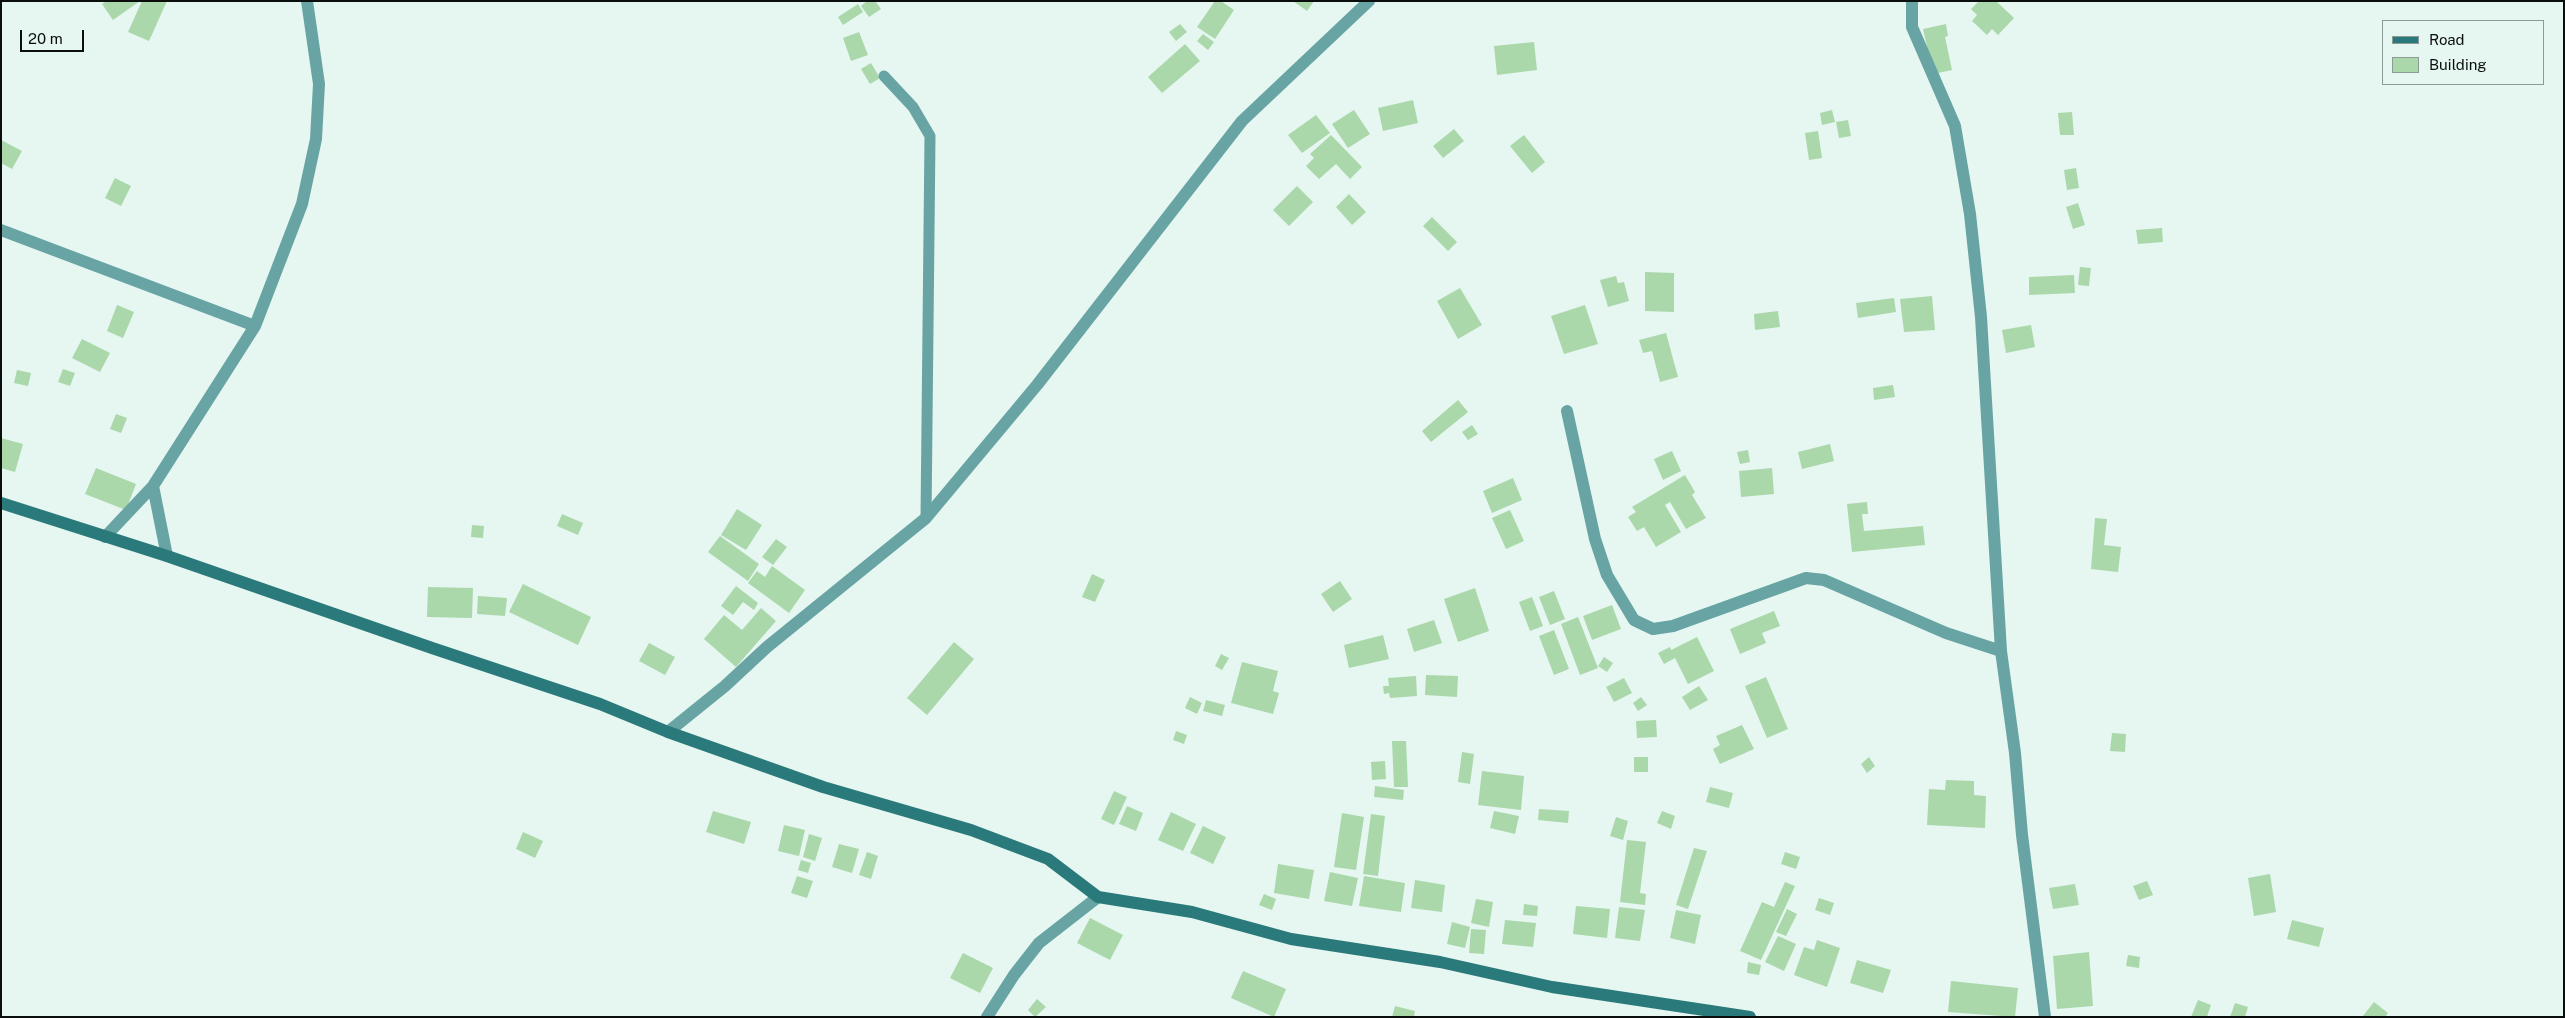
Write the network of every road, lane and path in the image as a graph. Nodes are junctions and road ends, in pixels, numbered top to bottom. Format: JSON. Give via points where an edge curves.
{"nodes":[{"id":1,"x":307,"y":1,"type":"edge"},
{"id":2,"x":1369,"y":1,"type":"edge"},
{"id":3,"x":1912,"y":1,"type":"edge"},
{"id":4,"x":884,"y":76,"type":"dead end"},
{"id":5,"x":1,"y":230,"type":"edge"},
{"id":6,"x":255,"y":326,"type":"junction"},
{"id":7,"x":1567,"y":410,"type":"dead end"},
{"id":8,"x":153,"y":486,"type":"junction"},
{"id":9,"x":1,"y":503,"type":"edge"},
{"id":10,"x":926,"y":518,"type":"junction"},
{"id":11,"x":105,"y":537,"type":"junction"},
{"id":12,"x":168,"y":556,"type":"junction"},
{"id":13,"x":2001,"y":651,"type":"junction"},
{"id":14,"x":668,"y":732,"type":"junction"},
{"id":15,"x":1098,"y":896,"type":"junction"},
{"id":16,"x":987,"y":1017,"type":"edge"},
{"id":17,"x":1750,"y":1017,"type":"edge"},
{"id":18,"x":2045,"y":1017,"type":"edge"}],
"edges":[{"from":1,"to":6,"type":"street","via":[[319,84],[316,140],[302,204]]},
{"from":2,"to":10,"type":"street","via":[[1242,121],[1037,385]]},
{"from":3,"to":13,"type":"street","via":[[1912,27],[1956,126],[1970,214],[1981,316]]},
{"from":4,"to":10,"type":"lane","via":[[914,107],[930,136]]},
{"from":5,"to":6,"type":"street"},
{"from":6,"to":8,"type":"street"},
{"from":7,"to":13,"type":"street","via":[[1595,539],[1607,575],[1634,620],[1653,629],[1673,626],[1806,578],[1824,580],[1946,633]]},
{"from":8,"to":11,"type":"street"},
{"from":8,"to":12,"type":"street"},
{"from":9,"to":11,"type":"main road"},
{"from":10,"to":14,"type":"street","via":[[766,646],[725,686]]},
{"from":11,"to":12,"type":"main road"},
{"from":12,"to":14,"type":"main road","via":[[600,704]]},
{"from":13,"to":18,"type":"street"},
{"from":14,"to":15,"type":"main road","via":[[822,787],[971,830],[1048,859]]},
{"from":15,"to":16,"type":"street","via":[[1039,943]]},
{"from":15,"to":17,"type":"main road","via":[[1192,912],[1291,940],[1440,962],[1552,987]]}]}
